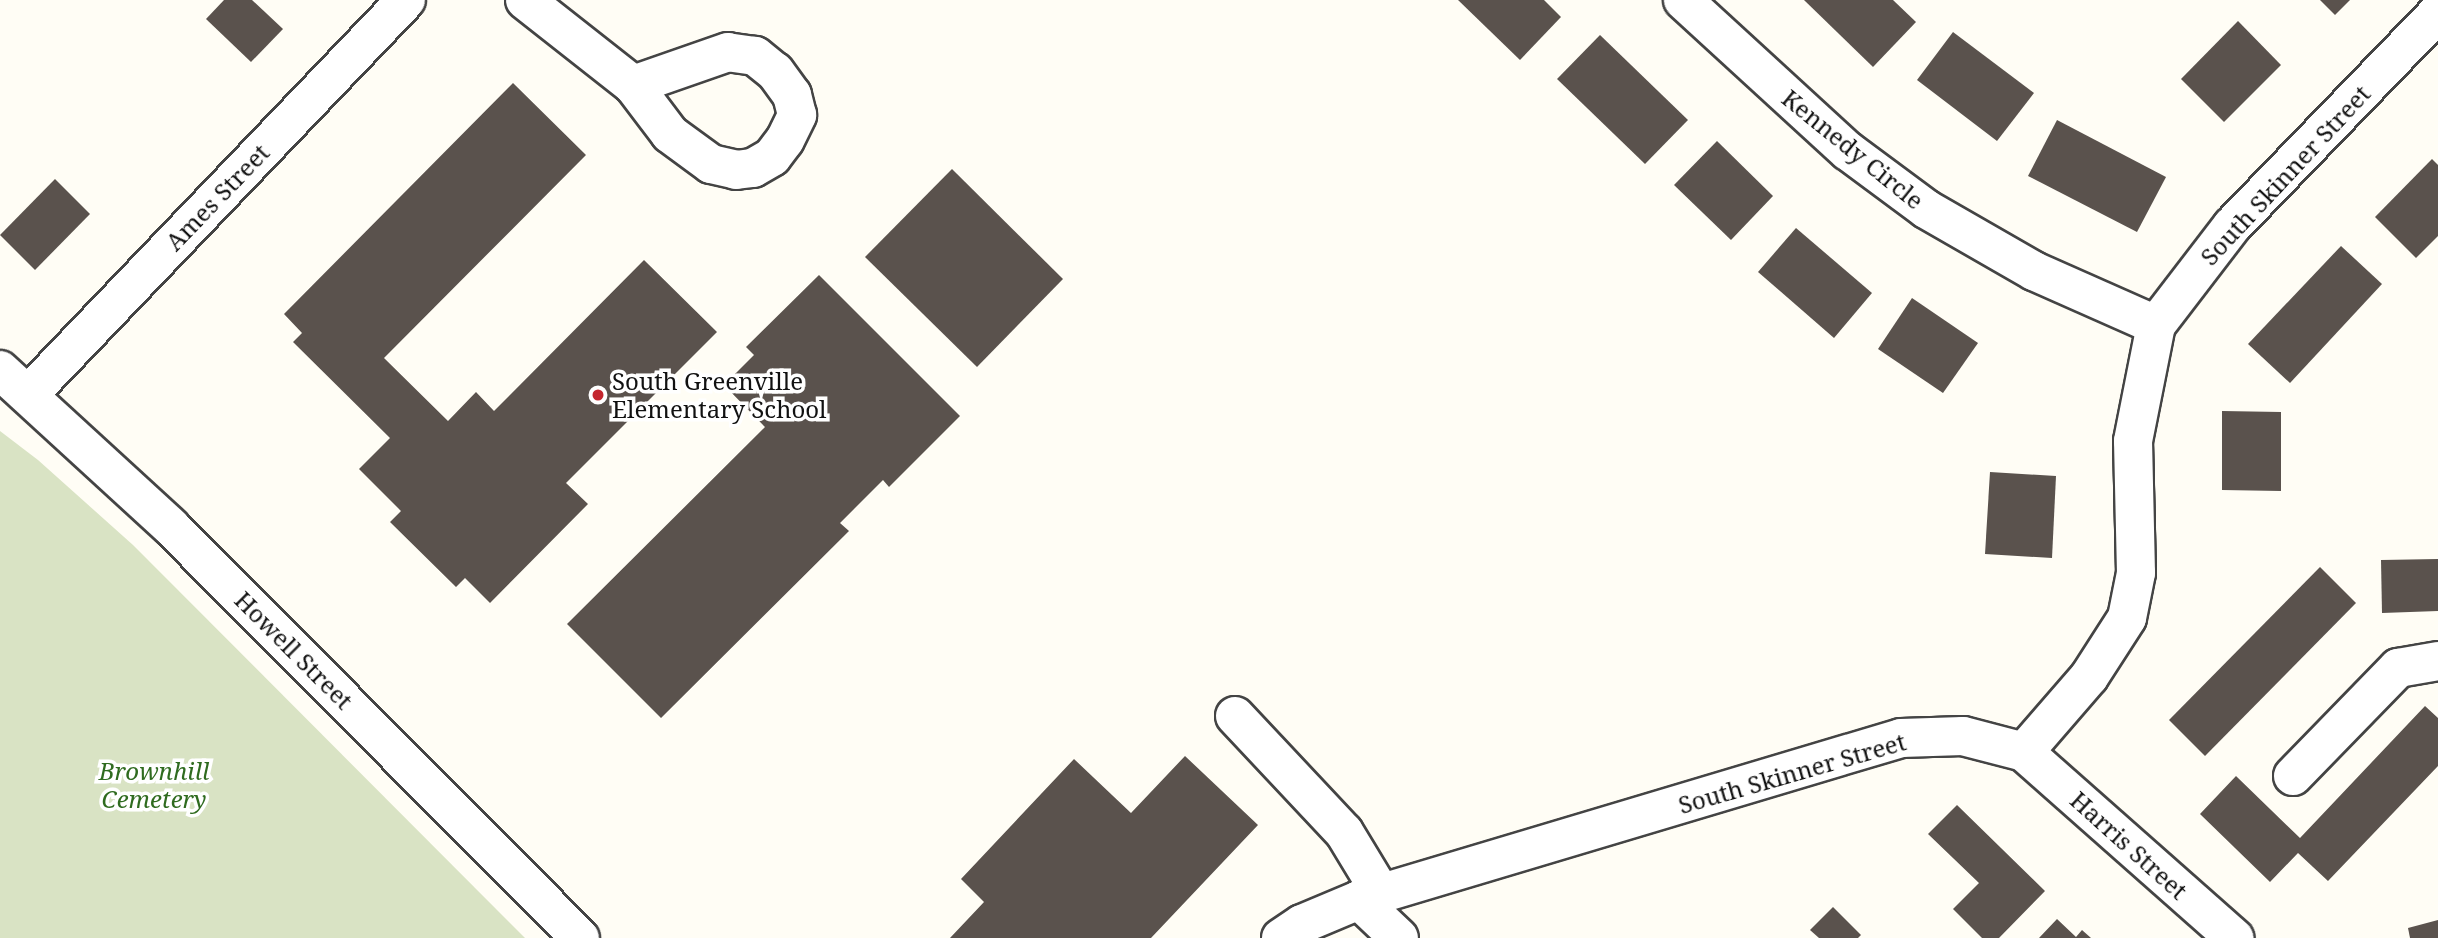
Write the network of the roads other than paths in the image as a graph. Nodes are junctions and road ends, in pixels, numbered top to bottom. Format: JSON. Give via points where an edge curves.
{"nodes":[{"id":1,"x":525,"y":0,"type":"edge"},
{"id":2,"x":1683,"y":0,"type":"edge"},
{"id":3,"x":404,"y":1,"type":"edge"},
{"id":4,"x":2438,"y":13,"type":"edge"},
{"id":5,"x":633,"y":85,"type":"dead end"},
{"id":6,"x":2156,"y":326,"type":"junction"},
{"id":7,"x":0,"y":370,"type":"edge"},
{"id":8,"x":29,"y":394,"type":"junction"},
{"id":9,"x":2438,"y":661,"type":"edge"},
{"id":10,"x":1235,"y":716,"type":"dead end"},
{"id":11,"x":2024,"y":752,"type":"junction"},
{"id":12,"x":2293,"y":776,"type":"dead end"},
{"id":13,"x":1370,"y":897,"type":"junction"},
{"id":14,"x":580,"y":938,"type":"edge"},
{"id":15,"x":1281,"y":938,"type":"edge"},
{"id":16,"x":1399,"y":938,"type":"edge"},
{"id":17,"x":2234,"y":938,"type":"edge"}],
"edges":[{"from":1,"to":5,"type":"street"},
{"from":2,"to":6,"type":"street","name":"Kennedy Circle","via":[[1848,151],[1926,209],[2034,271]]},
{"from":3,"to":8,"type":"street","name":"Ames Street"},
{"from":4,"to":6,"type":"street","name":"South Skinner Street","via":[[2232,226]]},
{"from":6,"to":11,"type":"street","name":"South Skinner Street","via":[[2133,441],[2136,573],[2127,618],[2089,677]]},
{"from":7,"to":8,"type":"street","name":"Howell Street"},
{"from":8,"to":14,"type":"street","name":"Howell Street","via":[[170,526]]},
{"from":9,"to":12,"type":"street","via":[[2398,668]]},
{"from":10,"to":13,"type":"street","via":[[1344,832]]},
{"from":11,"to":13,"type":"street","name":"South Skinner Street","via":[[1963,736],[1901,738]]},
{"from":11,"to":17,"type":"street","name":"Harris Street"},
{"from":13,"to":15,"type":"street","name":"South Skinner Street","via":[[1302,924]]},
{"from":13,"to":16,"type":"street"}]}
